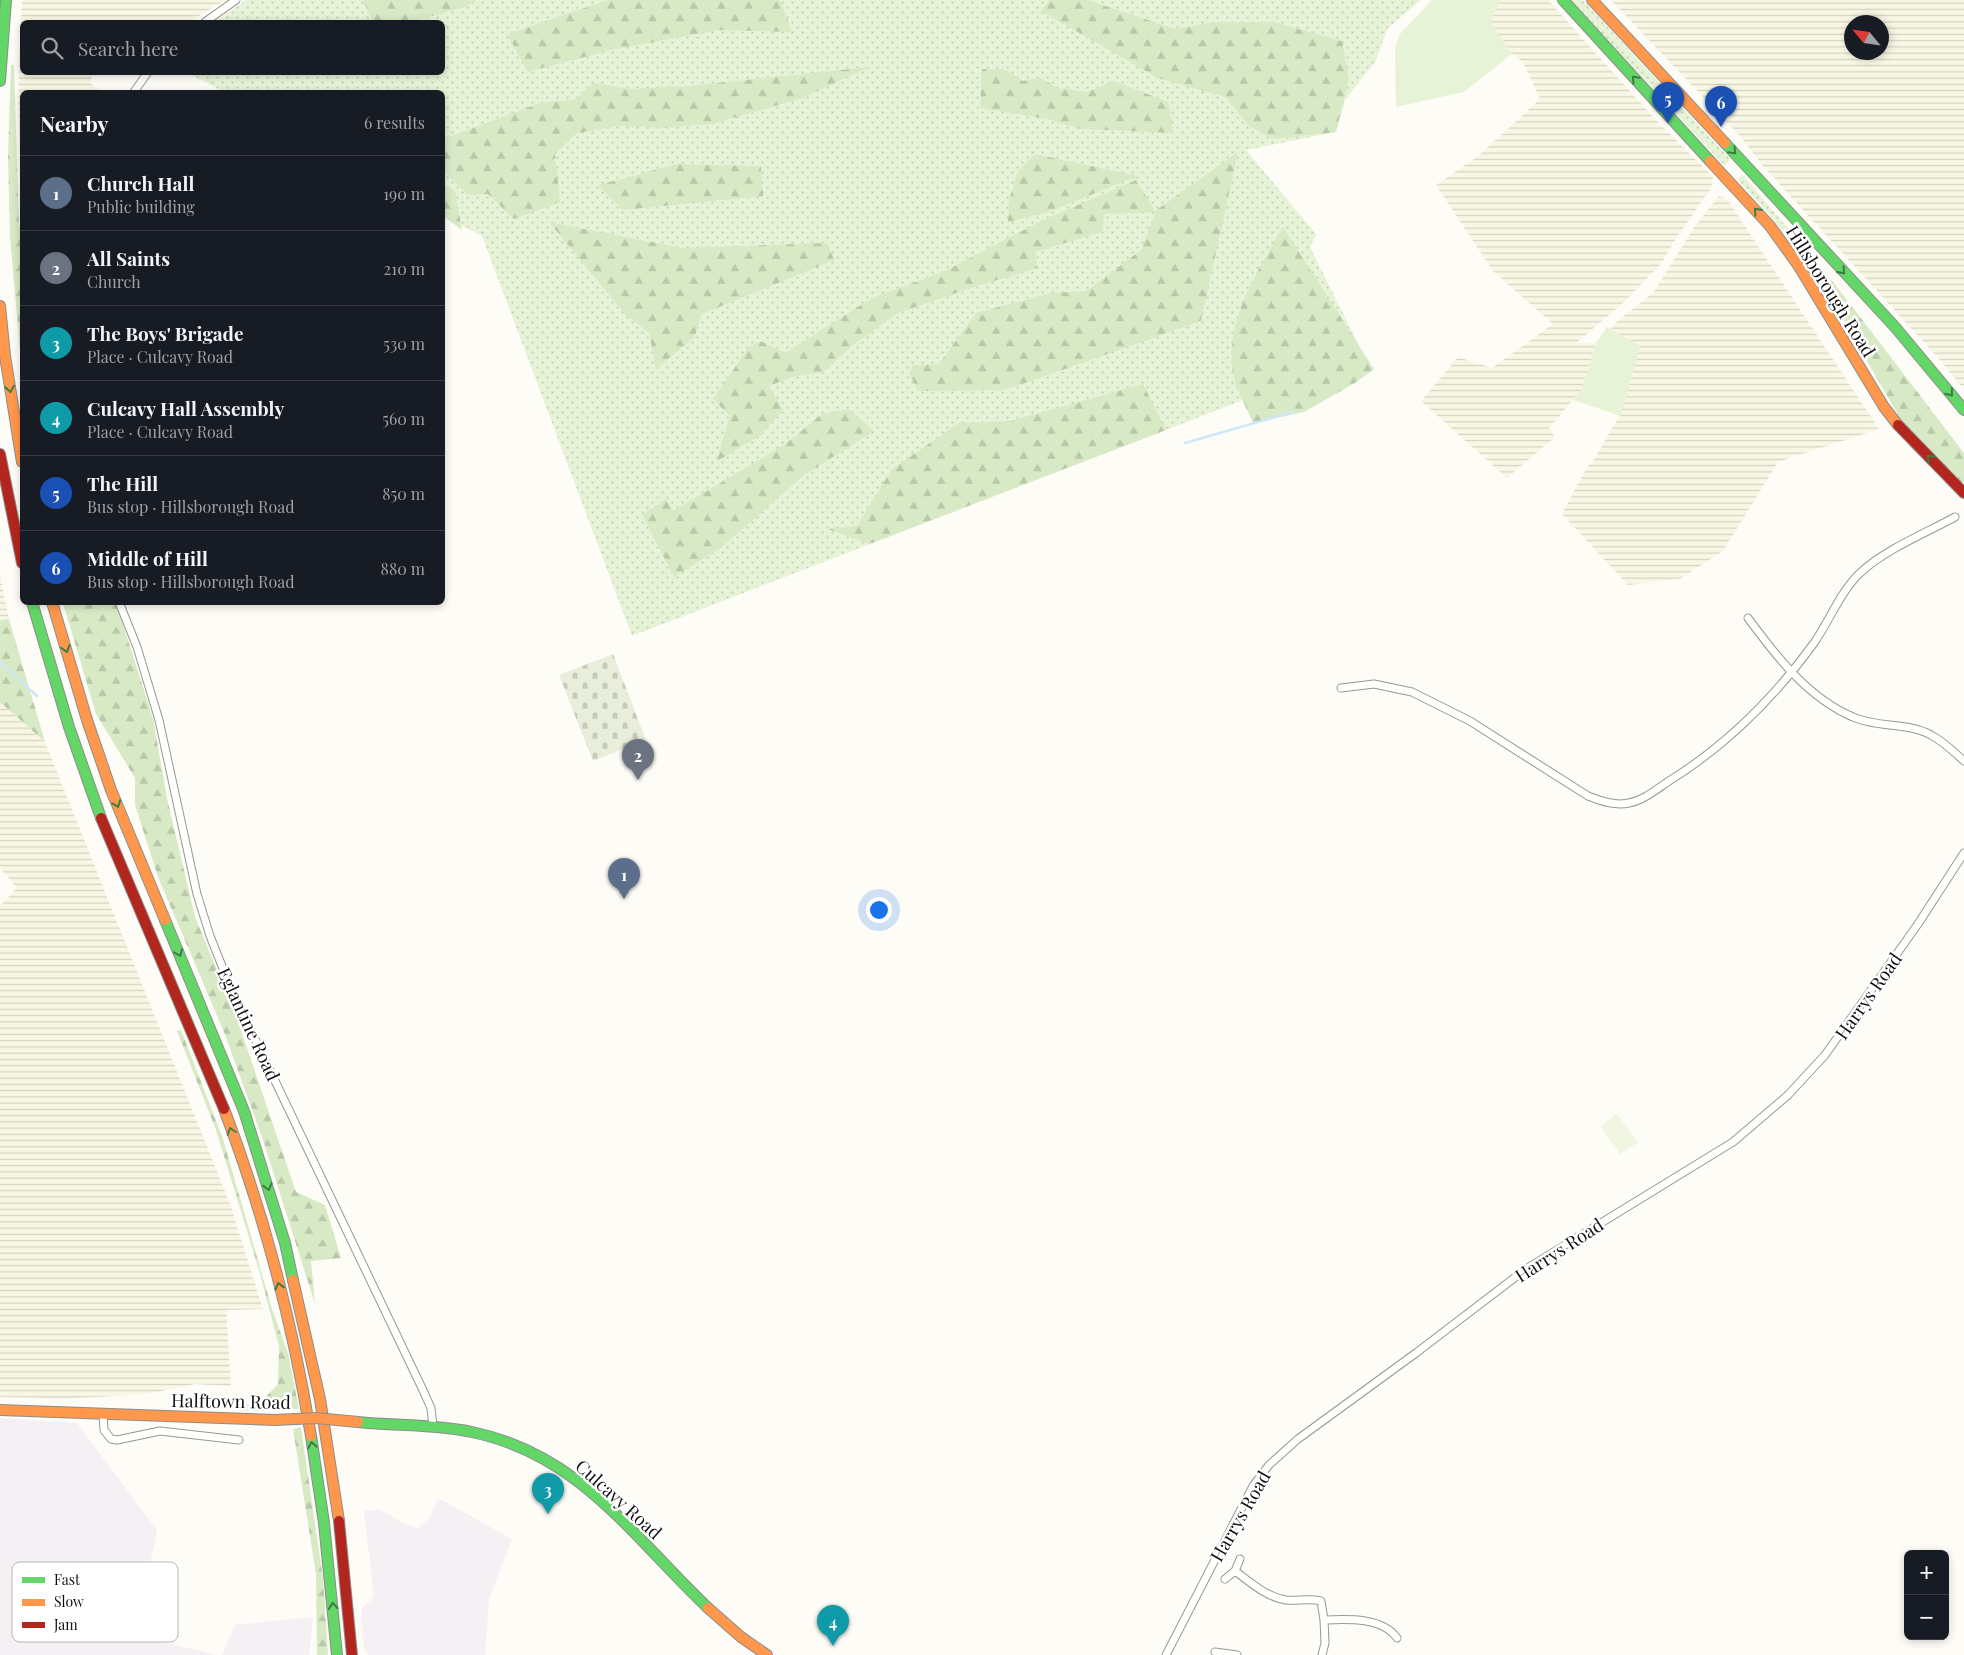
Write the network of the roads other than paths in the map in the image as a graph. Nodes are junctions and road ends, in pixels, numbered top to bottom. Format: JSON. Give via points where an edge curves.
{"nodes":[{"id":1,"x":6,"y":0,"type":"edge"},
{"id":2,"x":236,"y":0,"type":"edge"},
{"id":3,"x":1563,"y":0,"type":"edge"},
{"id":4,"x":1592,"y":0,"type":"edge"},
{"id":5,"x":208,"y":20,"type":"edge"},
{"id":6,"x":146,"y":75,"type":"edge"},
{"id":7,"x":0,"y":82,"type":"edge"},
{"id":8,"x":135,"y":90,"type":"edge"},
{"id":9,"x":0,"y":306,"type":"edge"},
{"id":10,"x":1964,"y":410,"type":"edge"},
{"id":11,"x":20,"y":450,"type":"edge"},
{"id":12,"x":0,"y":454,"type":"edge"},
{"id":13,"x":1964,"y":493,"type":"edge"},
{"id":14,"x":1955,"y":517,"type":"dead end"},
{"id":15,"x":20,"y":553,"type":"edge"},
{"id":16,"x":33,"y":605,"type":"edge"},
{"id":17,"x":53,"y":605,"type":"edge"},
{"id":18,"x":120,"y":605,"type":"edge"},
{"id":19,"x":1748,"y":618,"type":"dead end"},
{"id":20,"x":1792,"y":673,"type":"junction"},
{"id":21,"x":1341,"y":688,"type":"dead end"},
{"id":22,"x":1964,"y":761,"type":"edge"},
{"id":23,"x":1964,"y":853,"type":"edge"},
{"id":24,"x":0,"y":1410,"type":"edge"},
{"id":25,"x":103,"y":1413,"type":"junction"},
{"id":26,"x":358,"y":1422,"type":"joint"},
{"id":27,"x":433,"y":1426,"type":"junction"},
{"id":28,"x":239,"y":1440,"type":"dead end"},
{"id":29,"x":1240,"y":1559,"type":"dead end"},
{"id":30,"x":1235,"y":1571,"type":"junction"},
{"id":31,"x":1225,"y":1579,"type":"dead end"},
{"id":32,"x":1324,"y":1620,"type":"junction"},
{"id":33,"x":1397,"y":1638,"type":"dead end"},
{"id":34,"x":1215,"y":1652,"type":"dead end"},
{"id":35,"x":337,"y":1655,"type":"edge"},
{"id":36,"x":352,"y":1655,"type":"edge"},
{"id":37,"x":767,"y":1655,"type":"edge"},
{"id":38,"x":1166,"y":1655,"type":"edge"},
{"id":39,"x":1236,"y":1655,"type":"edge"},
{"id":40,"x":1322,"y":1655,"type":"edge"}],
"edges":[{"from":1,"to":7,"type":"main road"},
{"from":2,"to":5,"type":"street"},
{"from":13,"to":3,"type":"main road","name":"Hillsborough Road","one_way":true,"via":[[1884,407],[1798,265],[1770,226]]},
{"from":4,"to":10,"type":"main road","name":"Hillsborough Road","one_way":true,"via":[[1895,327]]},
{"from":6,"to":8,"type":"street"},
{"from":9,"to":11,"type":"main road","one_way":true},
{"from":12,"to":15,"type":"main road"},
{"from":14,"to":20,"type":"street","via":[[1861,573],[1848,586]]},
{"from":35,"to":16,"type":"main road","one_way":true,"via":[[318,1479],[292,1340],[272,1260],[226,1114],[113,851],[92,794]]},
{"from":17,"to":36,"type":"main road","one_way":true,"via":[[112,790],[244,1111],[285,1243],[320,1399],[342,1540]]},
{"from":18,"to":27,"type":"street","name":"Eglantine Road","via":[[159,720],[187,853],[210,936],[232,991],[421,1386],[431,1408]]},
{"from":19,"to":20,"type":"street"},
{"from":20,"to":21,"type":"street","via":[[1715,750],[1644,797],[1620,804],[1588,796],[1470,721],[1412,692],[1374,684]]},
{"from":20,"to":22,"type":"street","via":[[1854,718],[1913,728],[1929,734]]},
{"from":23,"to":38,"type":"street","name":"Harrys Road","via":[[1825,1055],[1762,1118],[1732,1142],[1526,1269],[1298,1439],[1269,1466],[1238,1512]]},
{"from":24,"to":25,"type":"main road","name":"Halftown Road"},
{"from":25,"to":26,"type":"main road","name":"Halftown Road","bridge":true,"via":[[275,1420],[316,1418]]},
{"from":25,"to":28,"type":"street","name":"Halftown Road","via":[[106,1436],[116,1440],[160,1431]]},
{"from":26,"to":27,"type":"main road","name":"Culcavy Road"},
{"from":27,"to":37,"type":"main road","name":"Culcavy Road","via":[[510,1443],[580,1481],[701,1602]]},
{"from":29,"to":30,"type":"street"},
{"from":30,"to":31,"type":"street"},
{"from":30,"to":32,"type":"street","via":[[1266,1594],[1285,1600],[1321,1601]]},
{"from":32,"to":33,"type":"street","via":[[1374,1622],[1392,1630]]},
{"from":32,"to":40,"type":"street"},
{"from":34,"to":39,"type":"street"}]}
